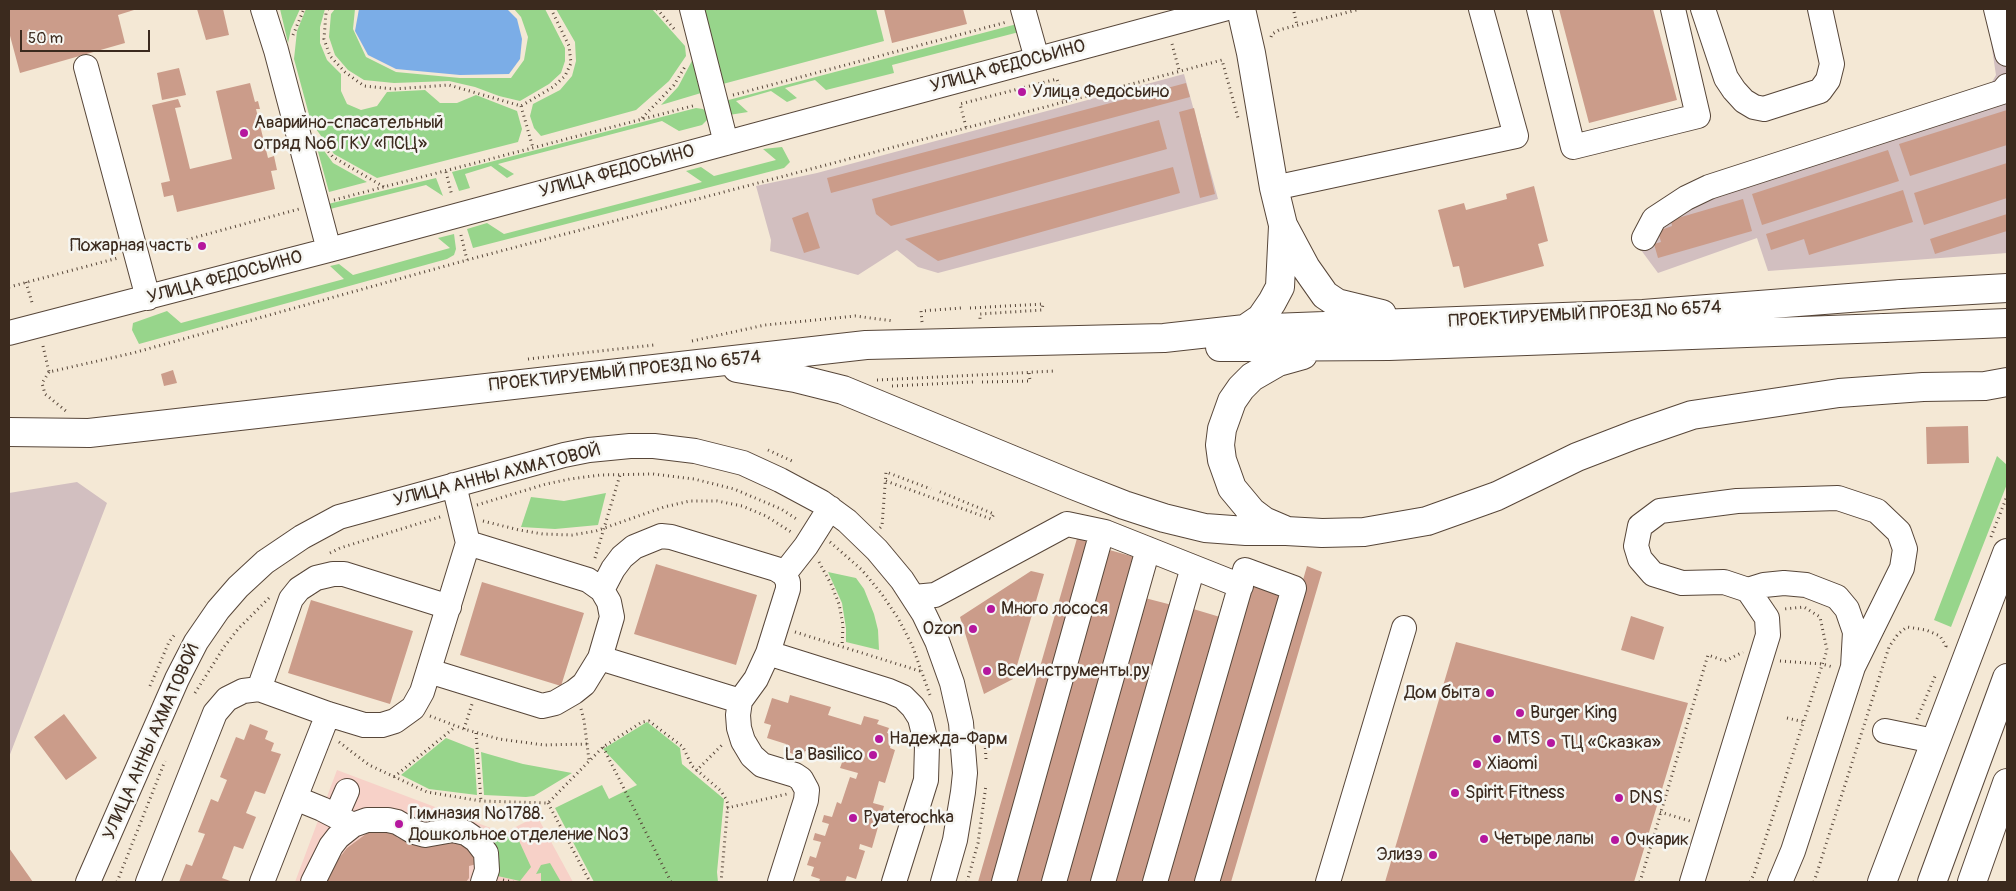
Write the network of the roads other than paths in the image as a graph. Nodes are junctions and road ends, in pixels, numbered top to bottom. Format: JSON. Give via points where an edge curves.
{"nodes":[{"id":1,"x":263,"y":9,"type":"edge"},
{"id":2,"x":692,"y":9,"type":"edge"},
{"id":3,"x":1224,"y":9,"type":"edge"},
{"id":4,"x":1241,"y":9,"type":"edge"},
{"id":5,"x":1481,"y":9,"type":"edge"},
{"id":6,"x":1539,"y":9,"type":"edge"},
{"id":7,"x":1673,"y":9,"type":"edge"},
{"id":8,"x":1703,"y":9,"type":"edge"},
{"id":9,"x":1820,"y":9,"type":"edge"},
{"id":10,"x":1996,"y":9,"type":"edge"},
{"id":11,"x":1024,"y":13,"type":"edge"},
{"id":12,"x":2007,"y":54,"type":"edge"},
{"id":13,"x":1037,"y":59,"type":"junction"},
{"id":14,"x":86,"y":67,"type":"dead end"},
{"id":15,"x":2007,"y":86,"type":"edge"},
{"id":16,"x":726,"y":142,"type":"junction"},
{"id":17,"x":1274,"y":188,"type":"junction"},
{"id":18,"x":1283,"y":224,"type":"junction"},
{"id":19,"x":1644,"y":238,"type":"dead end"},
{"id":20,"x":329,"y":250,"type":"junction"},
{"id":21,"x":2007,"y":288,"type":"edge"},
{"id":22,"x":148,"y":298,"type":"junction"},
{"id":23,"x":1420,"y":322,"type":"junction"},
{"id":24,"x":2007,"y":323,"type":"edge"},
{"id":25,"x":1245,"y":329,"type":"junction"},
{"id":26,"x":9,"y":333,"type":"edge"},
{"id":27,"x":1164,"y":338,"type":"junction"},
{"id":28,"x":1337,"y":346,"type":"junction"},
{"id":29,"x":709,"y":362,"type":"junction"},
{"id":30,"x":2000,"y":387,"type":"edge"},
{"id":31,"x":9,"y":432,"type":"edge"},
{"id":32,"x":89,"y":433,"type":"junction"},
{"id":33,"x":9,"y":452,"type":"edge"},
{"id":34,"x":454,"y":485,"type":"junction"},
{"id":35,"x":830,"y":508,"type":"junction"},
{"id":36,"x":1286,"y":531,"type":"junction"},
{"id":37,"x":1105,"y":532,"type":"junction"},
{"id":38,"x":468,"y":543,"type":"junction"},
{"id":39,"x":1148,"y":549,"type":"junction"},
{"id":40,"x":2007,"y":553,"type":"edge"},
{"id":41,"x":1193,"y":567,"type":"junction"},
{"id":42,"x":784,"y":574,"type":"junction"},
{"id":43,"x":595,"y":585,"type":"junction"},
{"id":44,"x":1241,"y":586,"type":"junction"},
{"id":45,"x":1748,"y":590,"type":"junction"},
{"id":46,"x":914,"y":597,"type":"junction"},
{"id":47,"x":449,"y":607,"type":"junction"},
{"id":48,"x":1404,"y":628,"type":"dead end"},
{"id":49,"x":768,"y":653,"type":"junction"},
{"id":50,"x":600,"y":658,"type":"junction"},
{"id":51,"x":1852,"y":669,"type":"junction"},
{"id":52,"x":429,"y":672,"type":"junction"},
{"id":53,"x":2007,"y":678,"type":"edge"},
{"id":54,"x":259,"y":688,"type":"junction"},
{"id":55,"x":740,"y":701,"type":"junction"},
{"id":56,"x":325,"y":722,"type":"junction"},
{"id":57,"x":1885,"y":732,"type":"dead end"},
{"id":58,"x":1934,"y":741,"type":"junction"},
{"id":59,"x":2007,"y":783,"type":"edge"},
{"id":60,"x":347,"y":790,"type":"dead end"},
{"id":61,"x":295,"y":798,"type":"junction"},
{"id":62,"x":345,"y":821,"type":"junction"},
{"id":63,"x":1934,"y":877,"type":"edge"},
{"id":64,"x":88,"y":882,"type":"edge"},
{"id":65,"x":148,"y":882,"type":"edge"},
{"id":66,"x":262,"y":882,"type":"edge"},
{"id":67,"x":313,"y":882,"type":"edge"},
{"id":68,"x":483,"y":882,"type":"edge"},
{"id":69,"x":780,"y":882,"type":"edge"},
{"id":70,"x":894,"y":882,"type":"edge"},
{"id":71,"x":943,"y":882,"type":"edge"},
{"id":72,"x":1004,"y":882,"type":"edge"},
{"id":73,"x":1054,"y":882,"type":"edge"},
{"id":74,"x":1103,"y":882,"type":"edge"},
{"id":75,"x":1155,"y":882,"type":"edge"},
{"id":76,"x":1207,"y":882,"type":"edge"},
{"id":77,"x":1328,"y":882,"type":"edge"},
{"id":78,"x":1692,"y":882,"type":"edge"},
{"id":79,"x":1780,"y":882,"type":"edge"},
{"id":80,"x":1882,"y":882,"type":"edge"},
{"id":81,"x":1972,"y":882,"type":"edge"}],
"edges":[{"from":1,"to":20,"type":"street"},
{"from":2,"to":16,"type":"street"},
{"from":3,"to":13,"type":"street","name":"УЛИЦА ФЕДОСЬИНО"},
{"from":4,"to":17,"type":"main road"},
{"from":5,"to":17,"type":"street","via":[[1516,136]]},
{"from":6,"to":7,"type":"street","via":[[1574,147],[1698,116]]},
{"from":8,"to":9,"type":"street","via":[[1726,78],[1744,101],[1764,109],[1820,91],[1828,80],[1832,64]]},
{"from":10,"to":12,"type":"street"},
{"from":11,"to":13,"type":"street"},
{"from":13,"to":16,"type":"street","name":"УЛИЦА ФЕДОСЬИНО"},
{"from":14,"to":22,"type":"street"},
{"from":15,"to":19,"type":"street","via":[[2002,92],[1709,187],[1654,219]]},
{"from":16,"to":20,"type":"street","name":"УЛИЦА ФЕДОСЬИНО"},
{"from":17,"to":18,"type":"main road"},
{"from":18,"to":23,"type":"main road","via":[[1306,268],[1325,295],[1337,303]]},
{"from":18,"to":25,"type":"main road","via":[[1280,287],[1261,318]]},
{"from":20,"to":22,"type":"street","name":"УЛИЦА ФЕДОСЬИНО"},
{"from":21,"to":23,"type":"main road","name":"ПРОЕКТИРУЕМЫЙ ПРОЕЗД № 6574","bridge":true,"via":[[1643,314]]},
{"from":22,"to":26,"type":"street","name":"УЛИЦА ФЕДОСЬИНО"},
{"from":23,"to":25,"type":"main road","name":"ПРОЕКТИРУЕМЫЙ ПРОЕЗД № 6574"},
{"from":24,"to":28,"type":"main road","name":"ПРОЕКТИРУЕМЫЙ ПРОЕЗД № 6574","bridge":true},
{"from":25,"to":27,"type":"main road","name":"ПРОЕКТИРУЕМЫЙ ПРОЕЗД № 6574"},
{"from":27,"to":28,"type":"main road","name":"ПРОЕКТИРУЕМЫЙ ПРОЕЗД № 6574","via":[[1228,348]]},
{"from":27,"to":29,"type":"main road","name":"ПРОЕКТИРУЕМЫЙ ПРОЕЗД № 6574","via":[[866,344]]},
{"from":28,"to":36,"type":"main road","via":[[1264,369],[1241,388],[1222,429],[1221,452],[1232,488],[1252,512]]},
{"from":29,"to":32,"type":"main road","name":"ПРОЕКТИРУЕМЫЙ ПРОЕЗД № 6574"},
{"from":29,"to":36,"type":"main road","via":[[843,390],[1081,488],[1164,518],[1205,528]]},
{"from":30,"to":36,"type":"main road","via":[[1923,387],[1839,393],[1692,415],[1577,457],[1497,496],[1427,521],[1364,532]]},
{"from":31,"to":32,"type":"main road","name":"ПРОЕКТИРУЕМЫЙ ПРОЕЗД № 6574"},
{"from":32,"to":33,"type":"main road","name":"ПРОЕКТИРУЕМЫЙ ПРОЕЗД № 6574"},
{"from":34,"to":35,"type":"street","name":"УЛИЦА АННЫ АХМАТОВОЙ","via":[[589,450],[654,446],[695,451],[743,463]]},
{"from":34,"to":38,"type":"street"},
{"from":34,"to":64,"type":"street","name":"УЛИЦА АННЫ АХМАТОВОЙ","via":[[339,518],[302,537],[265,562],[238,587],[196,642],[180,672]]},
{"from":35,"to":42,"type":"street"},
{"from":35,"to":46,"type":"street","name":"УЛИЦА АННЫ АХМАТОВОЙ","via":[[877,550]]},
{"from":37,"to":39,"type":"street"},
{"from":37,"to":46,"type":"street","via":[[1067,524],[935,595]]},
{"from":37,"to":72,"type":"street","via":[[1100,539]]},
{"from":38,"to":43,"type":"street"},
{"from":38,"to":47,"type":"street"},
{"from":39,"to":41,"type":"street"},
{"from":39,"to":73,"type":"street"},
{"from":40,"to":58,"type":"main road"},
{"from":41,"to":44,"type":"street"},
{"from":41,"to":74,"type":"street"},
{"from":42,"to":43,"type":"street","via":[[671,536],[661,536],[643,542]]},
{"from":42,"to":49,"type":"street","via":[[788,589]]},
{"from":43,"to":50,"type":"street","via":[[609,602],[612,617]]},
{"from":44,"to":75,"type":"street"},
{"from":44,"to":76,"type":"street","via":[[1245,570],[1294,588]]},
{"from":45,"to":51,"type":"street","via":[[1764,584],[1784,583],[1806,585],[1837,596],[1847,608],[1855,632]]},
{"from":45,"to":51,"type":"street","via":[[1724,582],[1682,583],[1653,574],[1640,559],[1636,546],[1640,526],[1660,511],[1737,501],[1838,498],[1877,511],[1899,532],[1906,550],[1902,568]]},
{"from":45,"to":78,"type":"street","via":[[1767,618],[1770,655]]},
{"from":46,"to":71,"type":"street","name":"УЛИЦА АННЫ АХМАТОВОЙ","via":[[946,663],[964,745],[961,810]]},
{"from":47,"to":52,"type":"street"},
{"from":47,"to":54,"type":"street","via":[[344,574],[316,578],[299,589],[291,599]]},
{"from":48,"to":77,"type":"street"},
{"from":49,"to":55,"type":"street"},
{"from":49,"to":70,"type":"street","via":[[889,691],[903,697],[920,718],[926,746],[926,780]]},
{"from":50,"to":52,"type":"street","via":[[574,692],[542,706]]},
{"from":50,"to":55,"type":"street"},
{"from":51,"to":79,"type":"street"},
{"from":52,"to":56,"type":"street","via":[[413,708],[395,721],[382,725]]},
{"from":53,"to":63,"type":"main road"},
{"from":54,"to":56,"type":"street"},
{"from":54,"to":65,"type":"street","via":[[235,694],[215,714]]},
{"from":55,"to":69,"type":"street","via":[[739,728],[742,741],[752,756],[762,765],[795,775],[807,790]]},
{"from":56,"to":61,"type":"street"},
{"from":57,"to":58,"type":"street"},
{"from":58,"to":80,"type":"main road"},
{"from":59,"to":81,"type":"main road"},
{"from":60,"to":62,"type":"street"},
{"from":61,"to":62,"type":"street"},
{"from":61,"to":66,"type":"street"},
{"from":62,"to":67,"type":"street"},
{"from":62,"to":68,"type":"street","via":[[388,820],[425,835],[453,830],[466,833],[486,853],[487,870]]}]}
